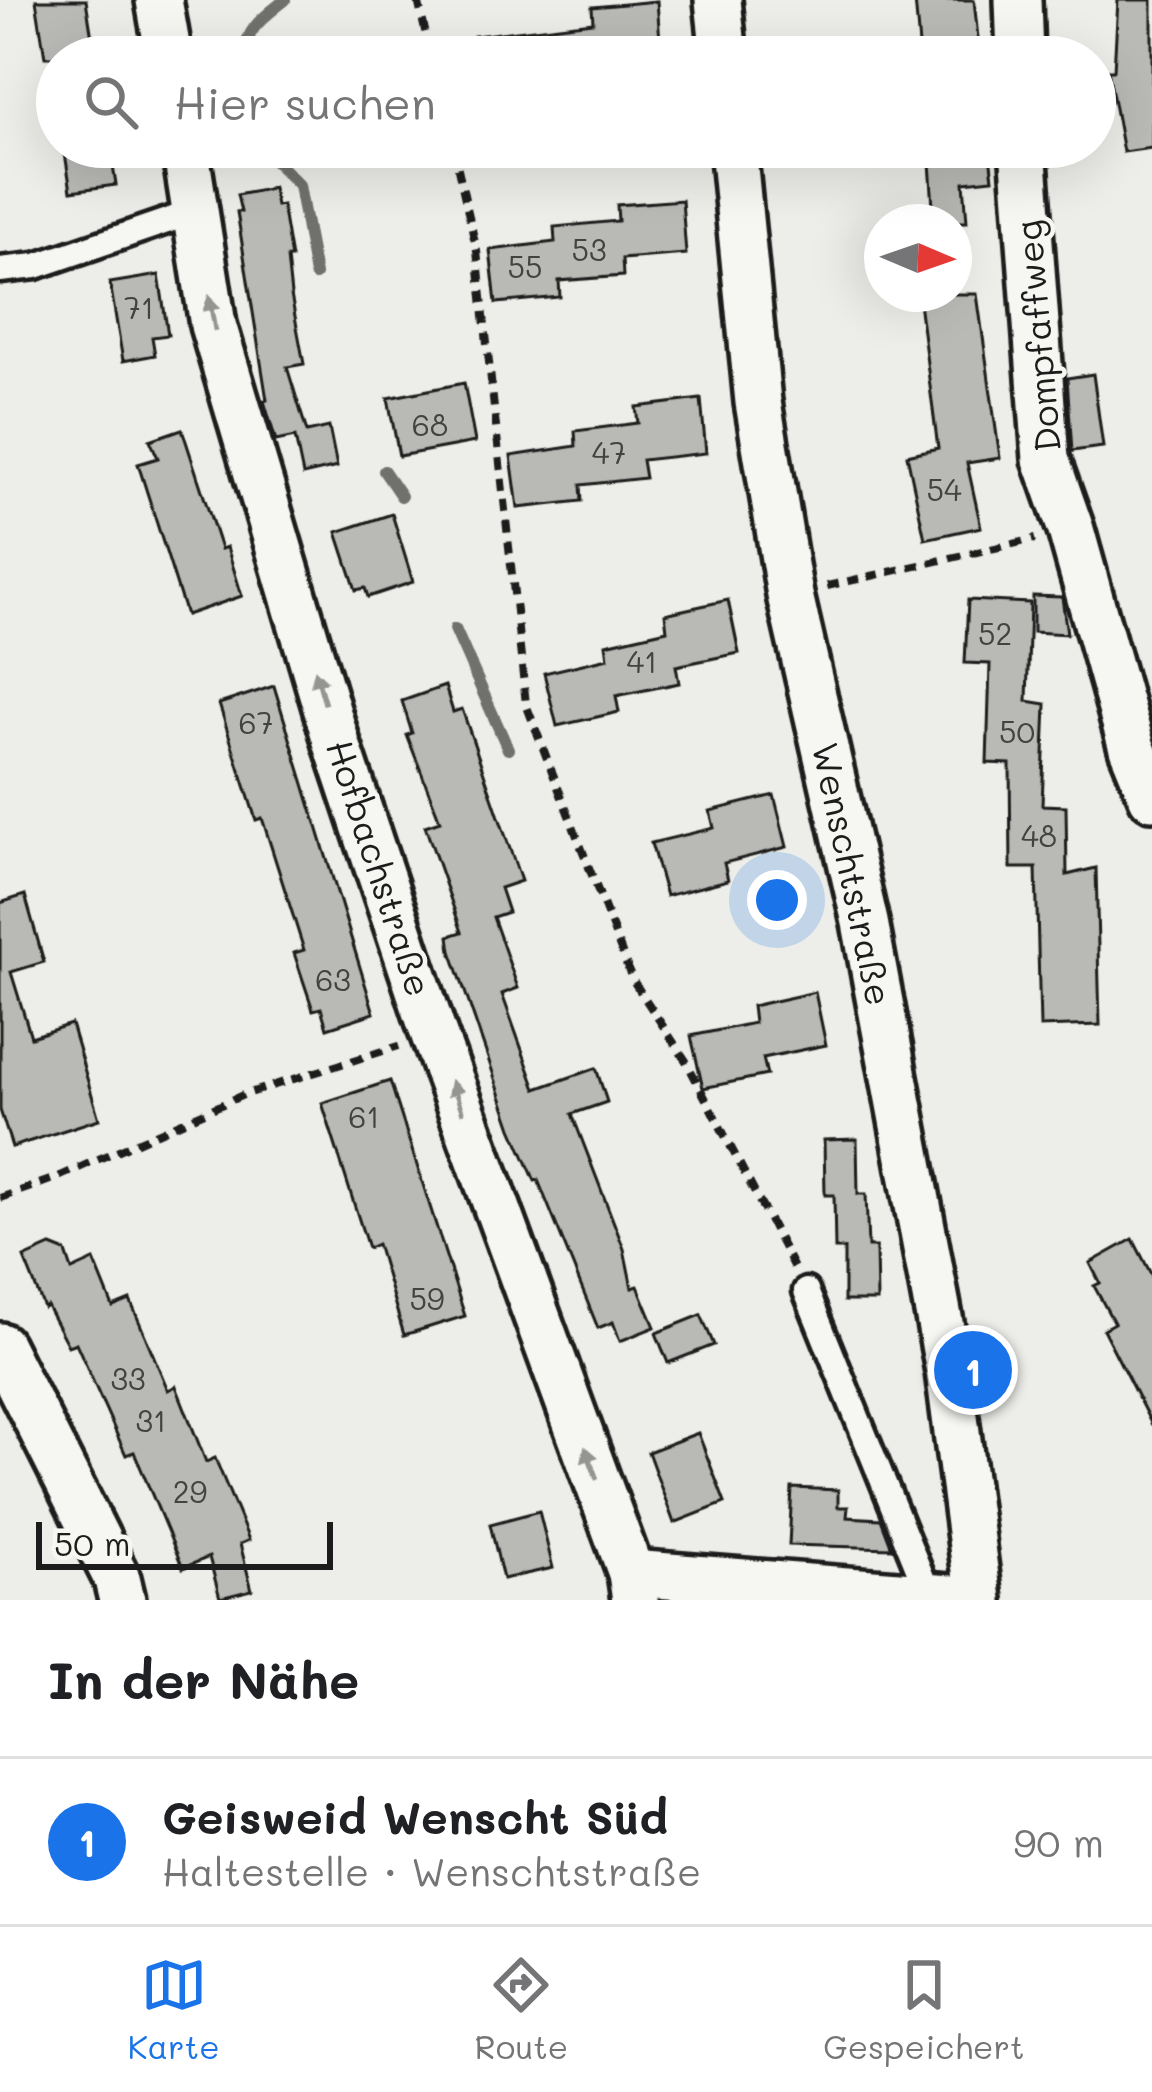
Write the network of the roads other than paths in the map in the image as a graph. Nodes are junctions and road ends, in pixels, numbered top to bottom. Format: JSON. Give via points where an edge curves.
{"nodes":[{"id":1,"x":159,"y":0,"type":"edge"},
{"id":2,"x":718,"y":0,"type":"edge"},
{"id":3,"x":1018,"y":0,"type":"edge"},
{"id":4,"x":165,"y":36,"type":"edge"},
{"id":5,"x":722,"y":36,"type":"edge"},
{"id":6,"x":1019,"y":36,"type":"edge"},
{"id":7,"x":189,"y":168,"type":"edge"},
{"id":8,"x":735,"y":168,"type":"edge"},
{"id":9,"x":1025,"y":168,"type":"edge"},
{"id":10,"x":196,"y":211,"type":"junction"},
{"id":11,"x":0,"y":270,"type":"edge"},
{"id":12,"x":1152,"y":797,"type":"edge"},
{"id":13,"x":806,"y":1291,"type":"road end"},
{"id":14,"x":0,"y":1346,"type":"edge"},
{"id":15,"x":633,"y":1586,"type":"edge"},
{"id":16,"x":929,"y":1595,"type":"junction"},
{"id":17,"x":122,"y":1600,"type":"edge"},
{"id":18,"x":977,"y":1600,"type":"edge"}],
"edges":[{"from":1,"to":4,"type":"street"},
{"from":2,"to":5,"type":"street"},
{"from":3,"to":6,"type":"street"},
{"from":7,"to":10,"type":"street","name":"Hofbachstraße"},
{"from":8,"to":18,"type":"street","name":"Wenschtstraße","via":[[758,402],[790,595],[865,922],[949,1371]]},
{"from":9,"to":12,"type":"street","name":"Dompfaffweg","via":[[1046,459]]},
{"from":10,"to":11,"type":"lane","via":[[36,266]]},
{"from":15,"to":10,"type":"street","name":"Hofbachstraße","one_way":true,"via":[[337,744],[213,325]]},
{"from":13,"to":16,"type":"lane"},
{"from":14,"to":17,"type":"street"},
{"from":15,"to":16,"type":"street","name":"Hofbachstraße"},
{"from":16,"to":18,"type":"street","name":"Hofbachstraße"}]}
